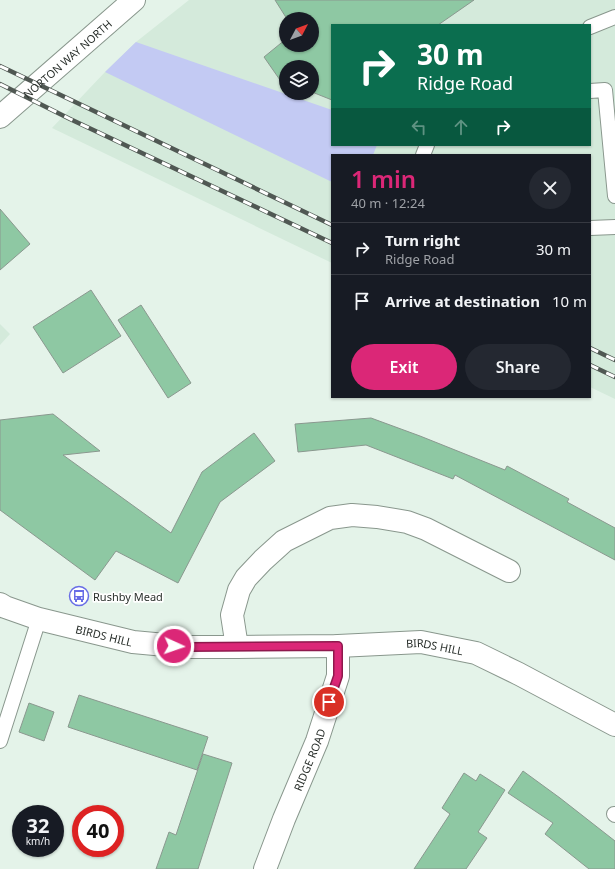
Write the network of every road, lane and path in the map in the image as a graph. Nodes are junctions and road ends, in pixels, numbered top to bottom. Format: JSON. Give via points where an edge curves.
{"nodes":[{"id":1,"x":134,"y":0,"type":"edge"},
{"id":2,"x":615,"y":17,"type":"edge"},
{"id":3,"x":591,"y":27,"type":"edge"},
{"id":4,"x":591,"y":91,"type":"edge"},
{"id":5,"x":0,"y":117,"type":"edge"},
{"id":6,"x":615,"y":196,"type":"edge"},
{"id":7,"x":615,"y":226,"type":"edge"},
{"id":8,"x":591,"y":228,"type":"edge"},
{"id":9,"x":509,"y":571,"type":"dead end"},
{"id":10,"x":0,"y":604,"type":"edge"},
{"id":11,"x":39,"y":619,"type":"junction"},
{"id":12,"x":338,"y":646,"type":"junction"},
{"id":13,"x":237,"y":647,"type":"junction"},
{"id":14,"x":615,"y":725,"type":"edge"},
{"id":15,"x":0,"y":741,"type":"edge"},
{"id":16,"x":265,"y":869,"type":"edge"}],
"edges":[{"from":1,"to":5,"type":"street","name":"NORTON WAY NORTH"},
{"from":2,"to":3,"type":"lane"},
{"from":4,"to":6,"type":"lane","via":[[605,90]]},
{"from":7,"to":8,"type":"lane"},
{"from":9,"to":13,"type":"street","via":[[407,522],[378,516],[352,515],[330,518],[284,541],[246,578],[239,590],[232,615]]},
{"from":10,"to":11,"type":"street","name":"BIRDS HILL"},
{"from":11,"to":13,"type":"street","name":"BIRDS HILL","via":[[133,642],[187,647]]},
{"from":11,"to":15,"type":"lane"},
{"from":12,"to":13,"type":"street","name":"BIRDS HILL"},
{"from":12,"to":14,"type":"street","name":"BIRDS HILL","via":[[421,642],[476,653]]},
{"from":12,"to":16,"type":"street","name":"RIDGE ROAD","via":[[338,676],[317,741]]}]}
